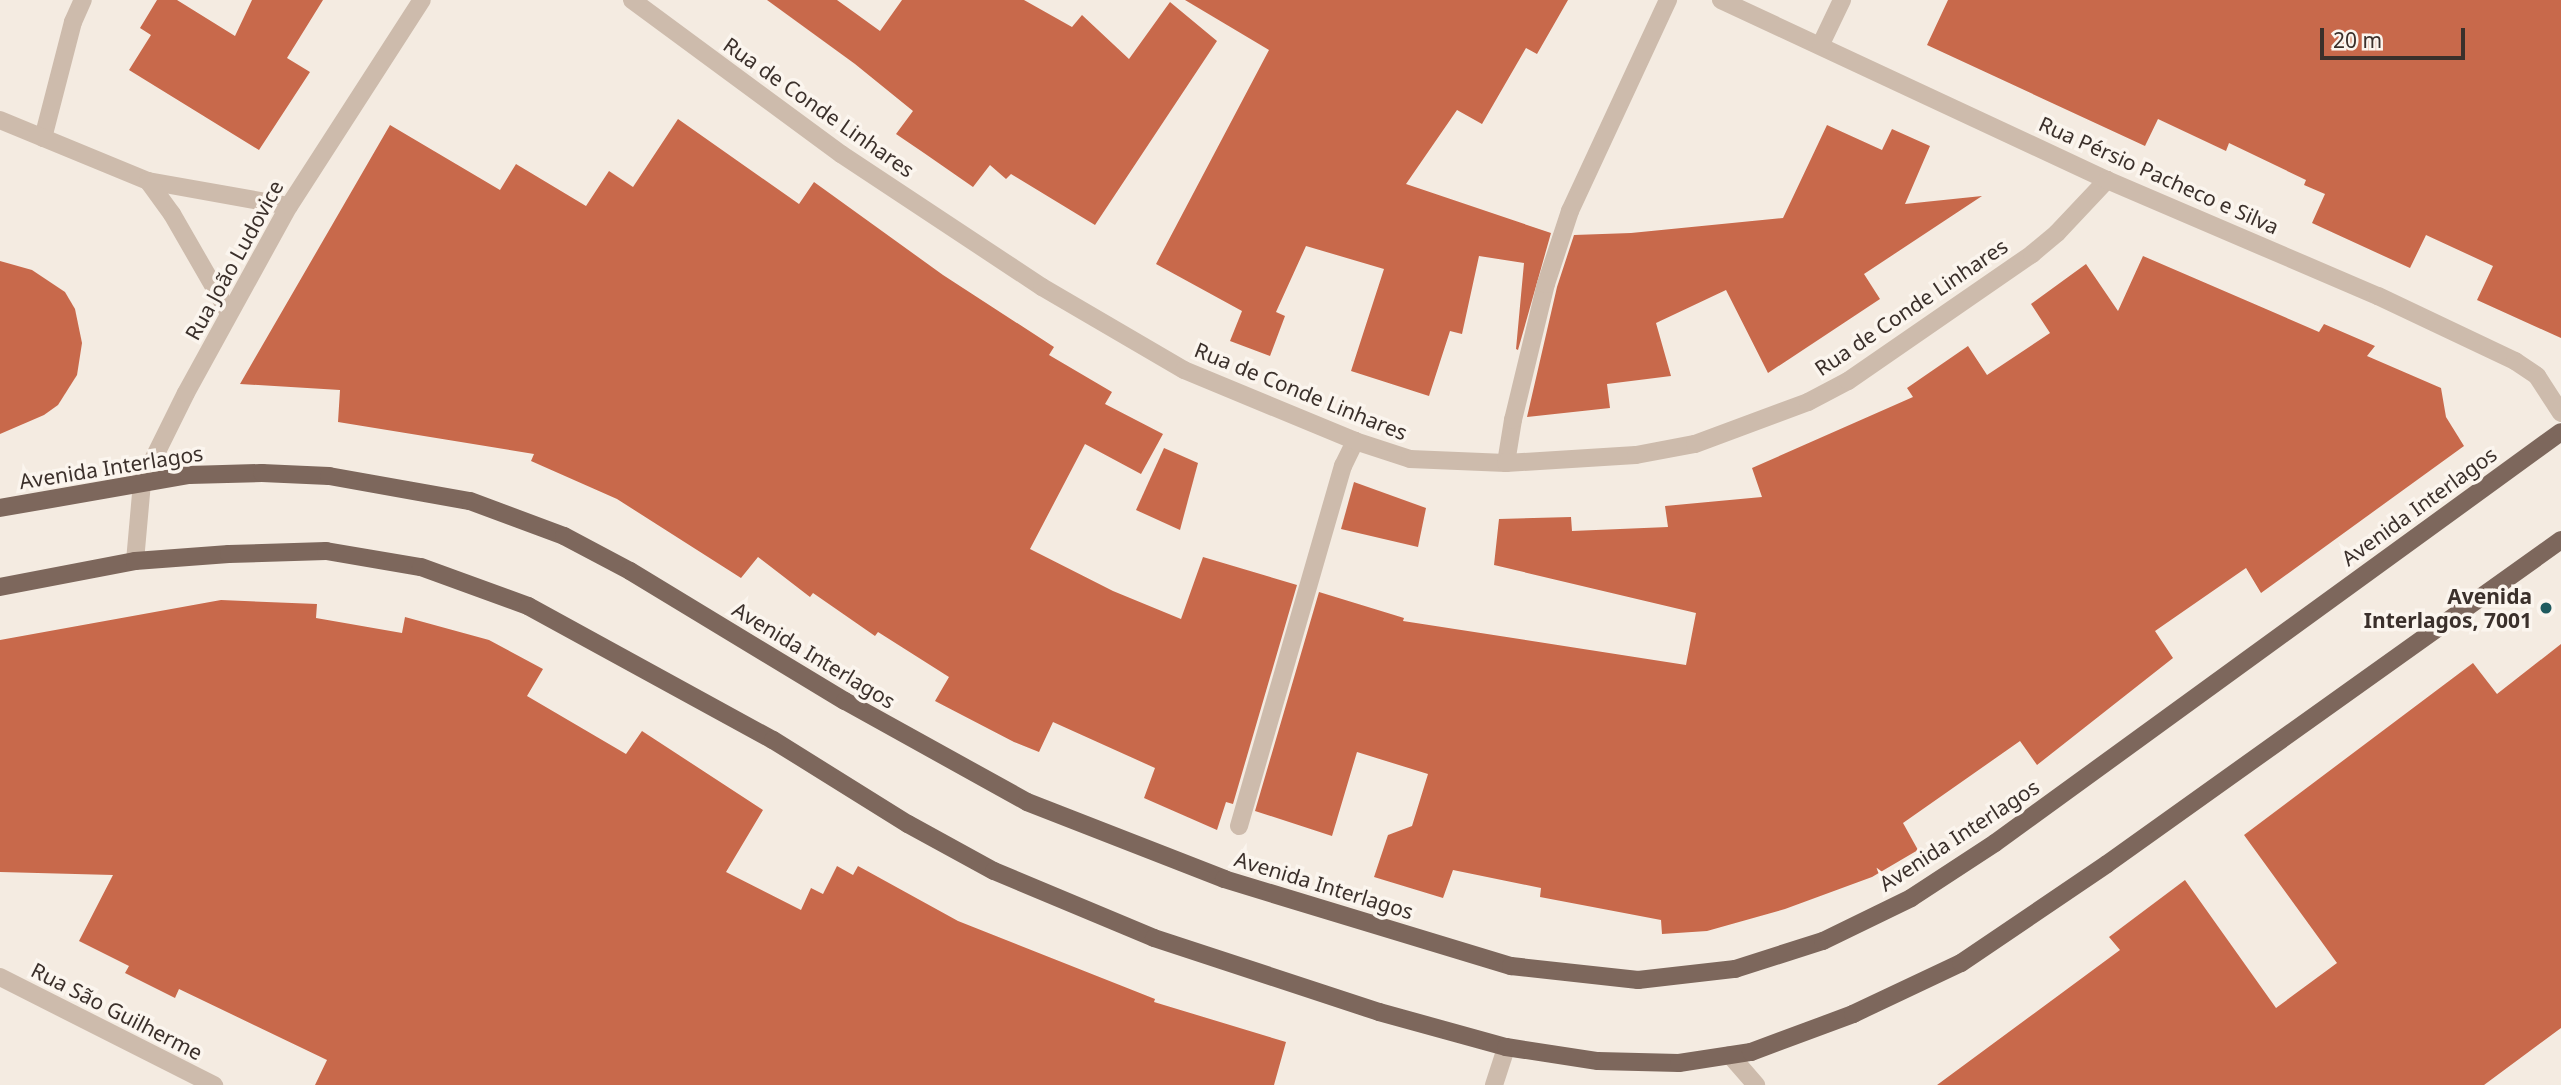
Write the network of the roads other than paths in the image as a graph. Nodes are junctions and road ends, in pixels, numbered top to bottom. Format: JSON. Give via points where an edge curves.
{"nodes":[{"id":1,"x":83,"y":0,"type":"edge"},
{"id":2,"x":422,"y":0,"type":"edge"},
{"id":3,"x":632,"y":0,"type":"edge"},
{"id":4,"x":1668,"y":0,"type":"edge"},
{"id":5,"x":1721,"y":0,"type":"edge"},
{"id":6,"x":1843,"y":0,"type":"edge"},
{"id":7,"x":1821,"y":44,"type":"junction"},
{"id":8,"x":0,"y":120,"type":"edge"},
{"id":9,"x":43,"y":138,"type":"junction"},
{"id":10,"x":2107,"y":180,"type":"junction"},
{"id":11,"x":148,"y":181,"type":"junction"},
{"id":12,"x":289,"y":206,"type":"junction"},
{"id":13,"x":229,"y":313,"type":"junction"},
{"id":14,"x":2561,"y":413,"type":"edge"},
{"id":15,"x":2561,"y":432,"type":"edge"},
{"id":16,"x":1355,"y":441,"type":"junction"},
{"id":17,"x":1506,"y":463,"type":"junction"},
{"id":18,"x":142,"y":482,"type":"junction"},
{"id":19,"x":0,"y":508,"type":"edge"},
{"id":20,"x":2561,"y":540,"type":"edge"},
{"id":21,"x":135,"y":561,"type":"junction"},
{"id":22,"x":0,"y":587,"type":"edge"},
{"id":23,"x":1239,"y":826,"type":"dead end"},
{"id":24,"x":0,"y":977,"type":"edge"},
{"id":25,"x":1506,"y":1046,"type":"junction"},
{"id":26,"x":1730,"y":1055,"type":"junction"},
{"id":27,"x":214,"y":1085,"type":"edge"},
{"id":28,"x":1494,"y":1085,"type":"edge"},
{"id":29,"x":1756,"y":1085,"type":"edge"}],
"edges":[{"from":1,"to":9,"type":"street"},
{"from":2,"to":12,"type":"street","name":"Rua João Ludovice"},
{"from":3,"to":16,"type":"street","name":"Rua de Conde Linhares","via":[[841,154],[1042,287],[1184,370]]},
{"from":4,"to":17,"type":"street","via":[[1566,222],[1546,284]]},
{"from":5,"to":7,"type":"street","name":"Rua Pérsio Pacheco e Silva"},
{"from":6,"to":7,"type":"street"},
{"from":7,"to":10,"type":"street","name":"Rua Pérsio Pacheco e Silva"},
{"from":8,"to":9,"type":"street"},
{"from":9,"to":11,"type":"street"},
{"from":10,"to":14,"type":"street","name":"Rua Pérsio Pacheco e Silva","via":[[2378,296],[2515,361],[2537,376]]},
{"from":10,"to":17,"type":"street","name":"Rua de Conde Linhares","via":[[2032,254],[1848,381],[1808,402],[1695,444],[1636,454]]},
{"from":11,"to":12,"type":"street"},
{"from":11,"to":13,"type":"street"},
{"from":12,"to":13,"type":"street","name":"Rua João Ludovice"},
{"from":13,"to":18,"type":"street","name":"Rua João Ludovice"},
{"from":15,"to":18,"type":"main road","name":"Avenida Interlagos","via":[[1996,843],[1911,898],[1823,941],[1735,969],[1638,980],[1511,966],[1224,879],[1027,802],[845,701],[608,559],[564,536],[470,501],[329,476],[189,475]]},
{"from":16,"to":17,"type":"street","name":"Rua de Conde Linhares","via":[[1410,458]]},
{"from":16,"to":23,"type":"street","via":[[1343,466]]},
{"from":18,"to":19,"type":"main road","name":"Avenida Interlagos"},
{"from":18,"to":21,"type":"street","name":"Rua João Ludovice"},
{"from":20,"to":26,"type":"main road","via":[[1961,963],[1835,1022]]},
{"from":21,"to":22,"type":"main road"},
{"from":21,"to":25,"type":"main road","via":[[326,551],[433,571],[528,606],[773,740],[994,871],[1154,938],[1379,1012]]},
{"from":24,"to":27,"type":"street","name":"Rua São Guilherme"},
{"from":25,"to":26,"type":"main road","via":[[1598,1061],[1679,1063]]},
{"from":25,"to":28,"type":"street"},
{"from":26,"to":29,"type":"street"}]}
